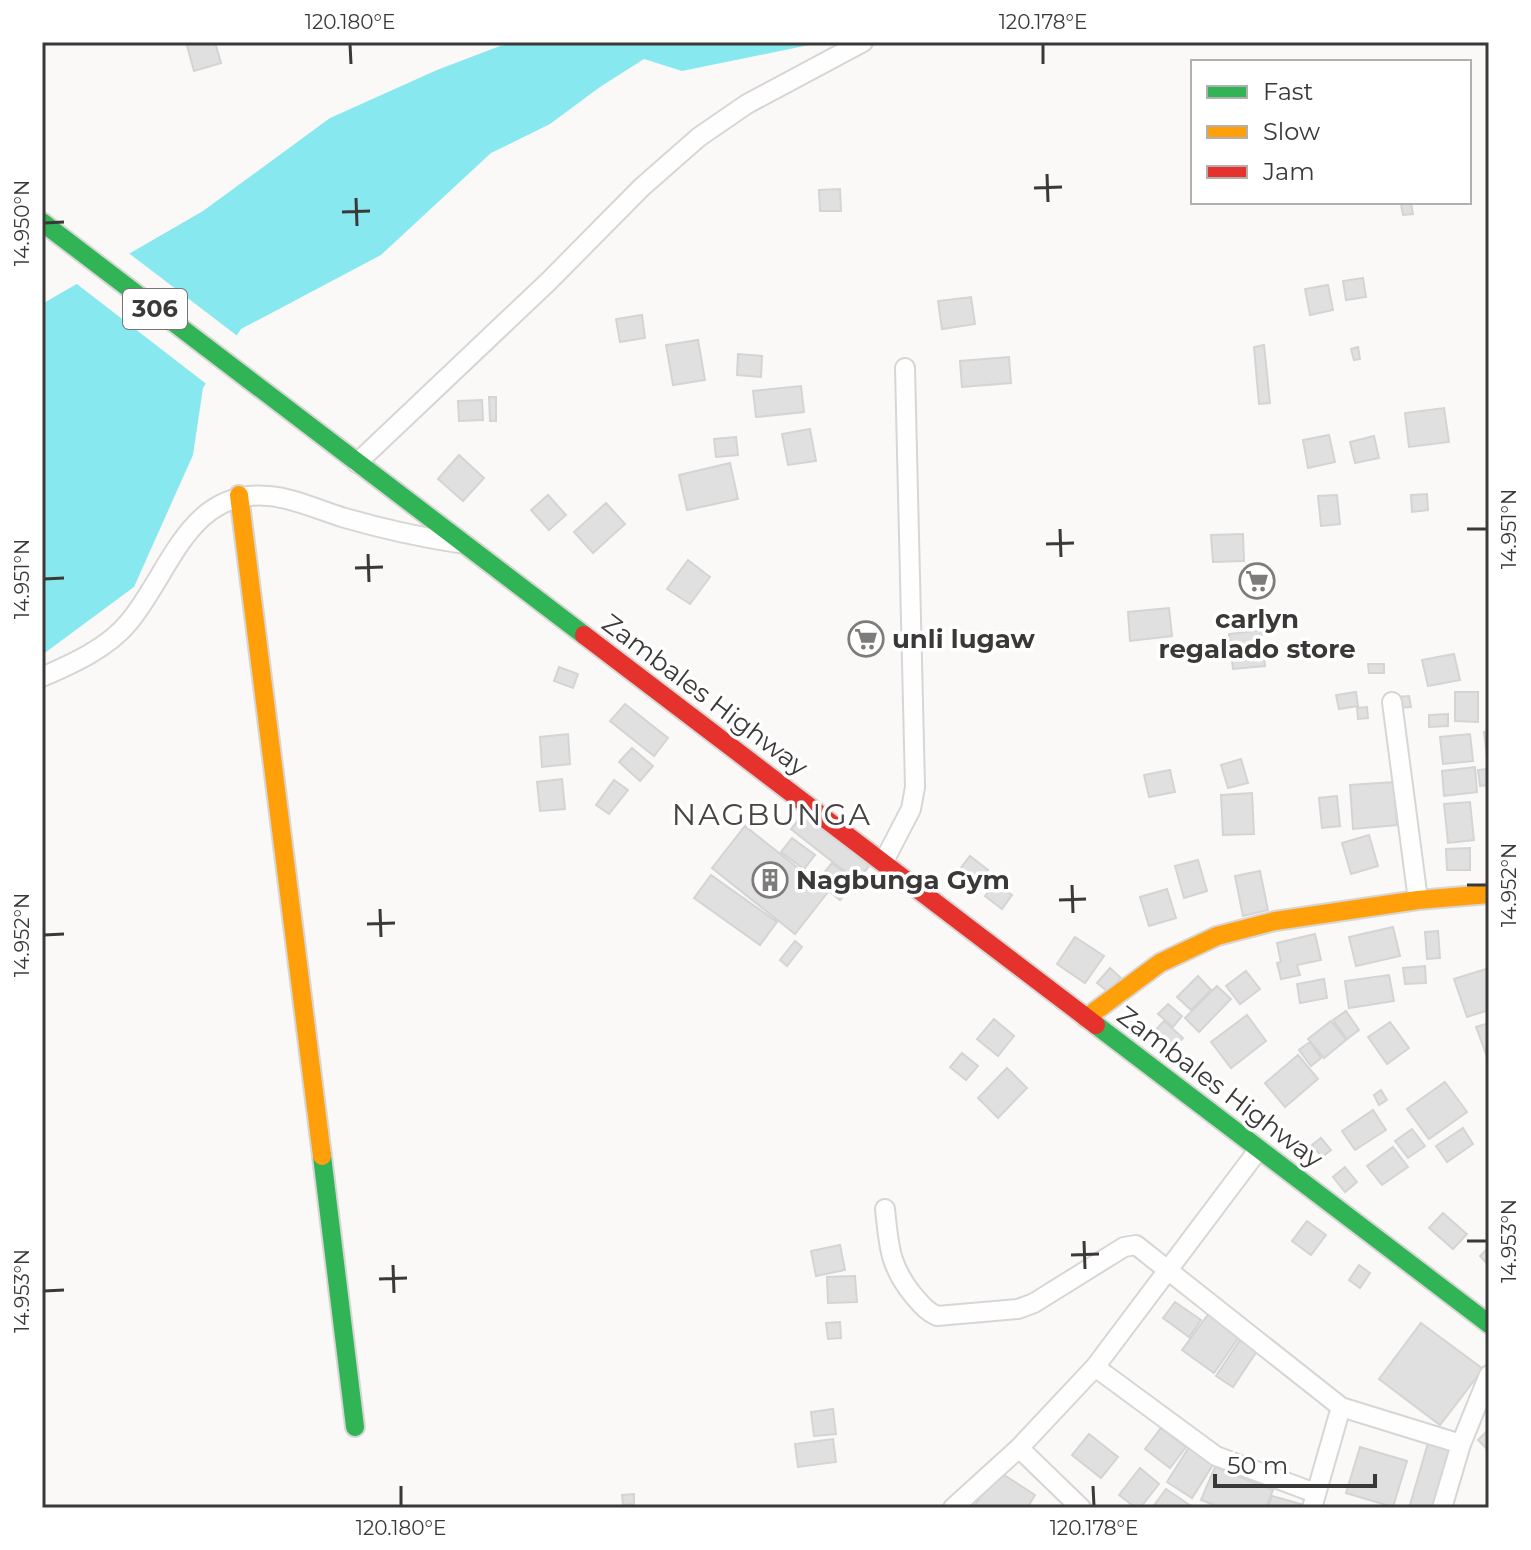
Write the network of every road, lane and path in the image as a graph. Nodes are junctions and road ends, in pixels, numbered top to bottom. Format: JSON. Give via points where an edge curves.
{"nodes":[{"id":1,"x":863,"y":42,"type":"edge"},
{"id":2,"x":42,"y":222,"type":"edge"},
{"id":3,"x":905,"y":368,"type":"dead end"},
{"id":4,"x":357,"y":463,"type":"junction"},
{"id":5,"x":239,"y":495,"type":"junction"},
{"id":6,"x":464,"y":544,"type":"junction"},
{"id":7,"x":42,"y":677,"type":"edge"},
{"id":8,"x":1392,"y":702,"type":"dead end"},
{"id":9,"x":883,"y":863,"type":"junction"},
{"id":10,"x":1489,"y":894,"type":"edge"},
{"id":11,"x":1418,"y":900,"type":"junction"},
{"id":12,"x":1086,"y":1018,"type":"junction"},
{"id":13,"x":1259,"y":1149,"type":"junction"},
{"id":14,"x":885,"y":1209,"type":"dead end"},
{"id":15,"x":1167,"y":1271,"type":"junction"},
{"id":16,"x":1489,"y":1324,"type":"edge"},
{"id":17,"x":1095,"y":1367,"type":"junction"},
{"id":18,"x":1489,"y":1375,"type":"edge"},
{"id":19,"x":1341,"y":1407,"type":"junction"},
{"id":20,"x":355,"y":1427,"type":"dead end"},
{"id":21,"x":1461,"y":1444,"type":"junction"},
{"id":22,"x":1019,"y":1448,"type":"junction"},
{"id":23,"x":1314,"y":1501,"type":"edge"},
{"id":24,"x":953,"y":1508,"type":"edge"},
{"id":25,"x":1081,"y":1508,"type":"edge"},
{"id":26,"x":1442,"y":1508,"type":"edge"}],
"edges":[{"from":1,"to":4,"type":"street","via":[[747,104],[699,137]]},
{"from":2,"to":4,"type":"main road","name":"Zambales Highway","number":"306"},
{"from":3,"to":9,"type":"street","via":[[915,787],[911,809]]},
{"from":4,"to":6,"type":"main road","name":"Zambales Highway","number":"306"},
{"from":5,"to":6,"type":"street","via":[[271,496],[399,534]]},
{"from":5,"to":7,"type":"street","via":[[213,506],[193,525],[128,623],[91,653]]},
{"from":5,"to":20,"type":"main road"},
{"from":6,"to":9,"type":"main road","name":"Zambales Highway","number":"306"},
{"from":8,"to":11,"type":"street"},
{"from":9,"to":12,"type":"main road","name":"Zambales Highway","number":"306"},
{"from":10,"to":11,"type":"main road"},
{"from":11,"to":12,"type":"main road","via":[[1275,921],[1217,936],[1160,963]]},
{"from":12,"to":13,"type":"main road","name":"Zambales Highway","number":"306"},
{"from":13,"to":15,"type":"street"},
{"from":13,"to":16,"type":"main road","name":"Zambales Highway","number":"306"},
{"from":14,"to":15,"type":"street","via":[[890,1257],[898,1277],[926,1311],[937,1316],[1018,1309],[1130,1245]]},
{"from":15,"to":17,"type":"street"},
{"from":15,"to":19,"type":"street"},
{"from":17,"to":22,"type":"street"},
{"from":17,"to":23,"type":"street","via":[[1216,1456]]},
{"from":18,"to":21,"type":"street"},
{"from":19,"to":21,"type":"street"},
{"from":19,"to":23,"type":"street"},
{"from":21,"to":26,"type":"street"},
{"from":22,"to":24,"type":"street"},
{"from":22,"to":25,"type":"street"}]}
